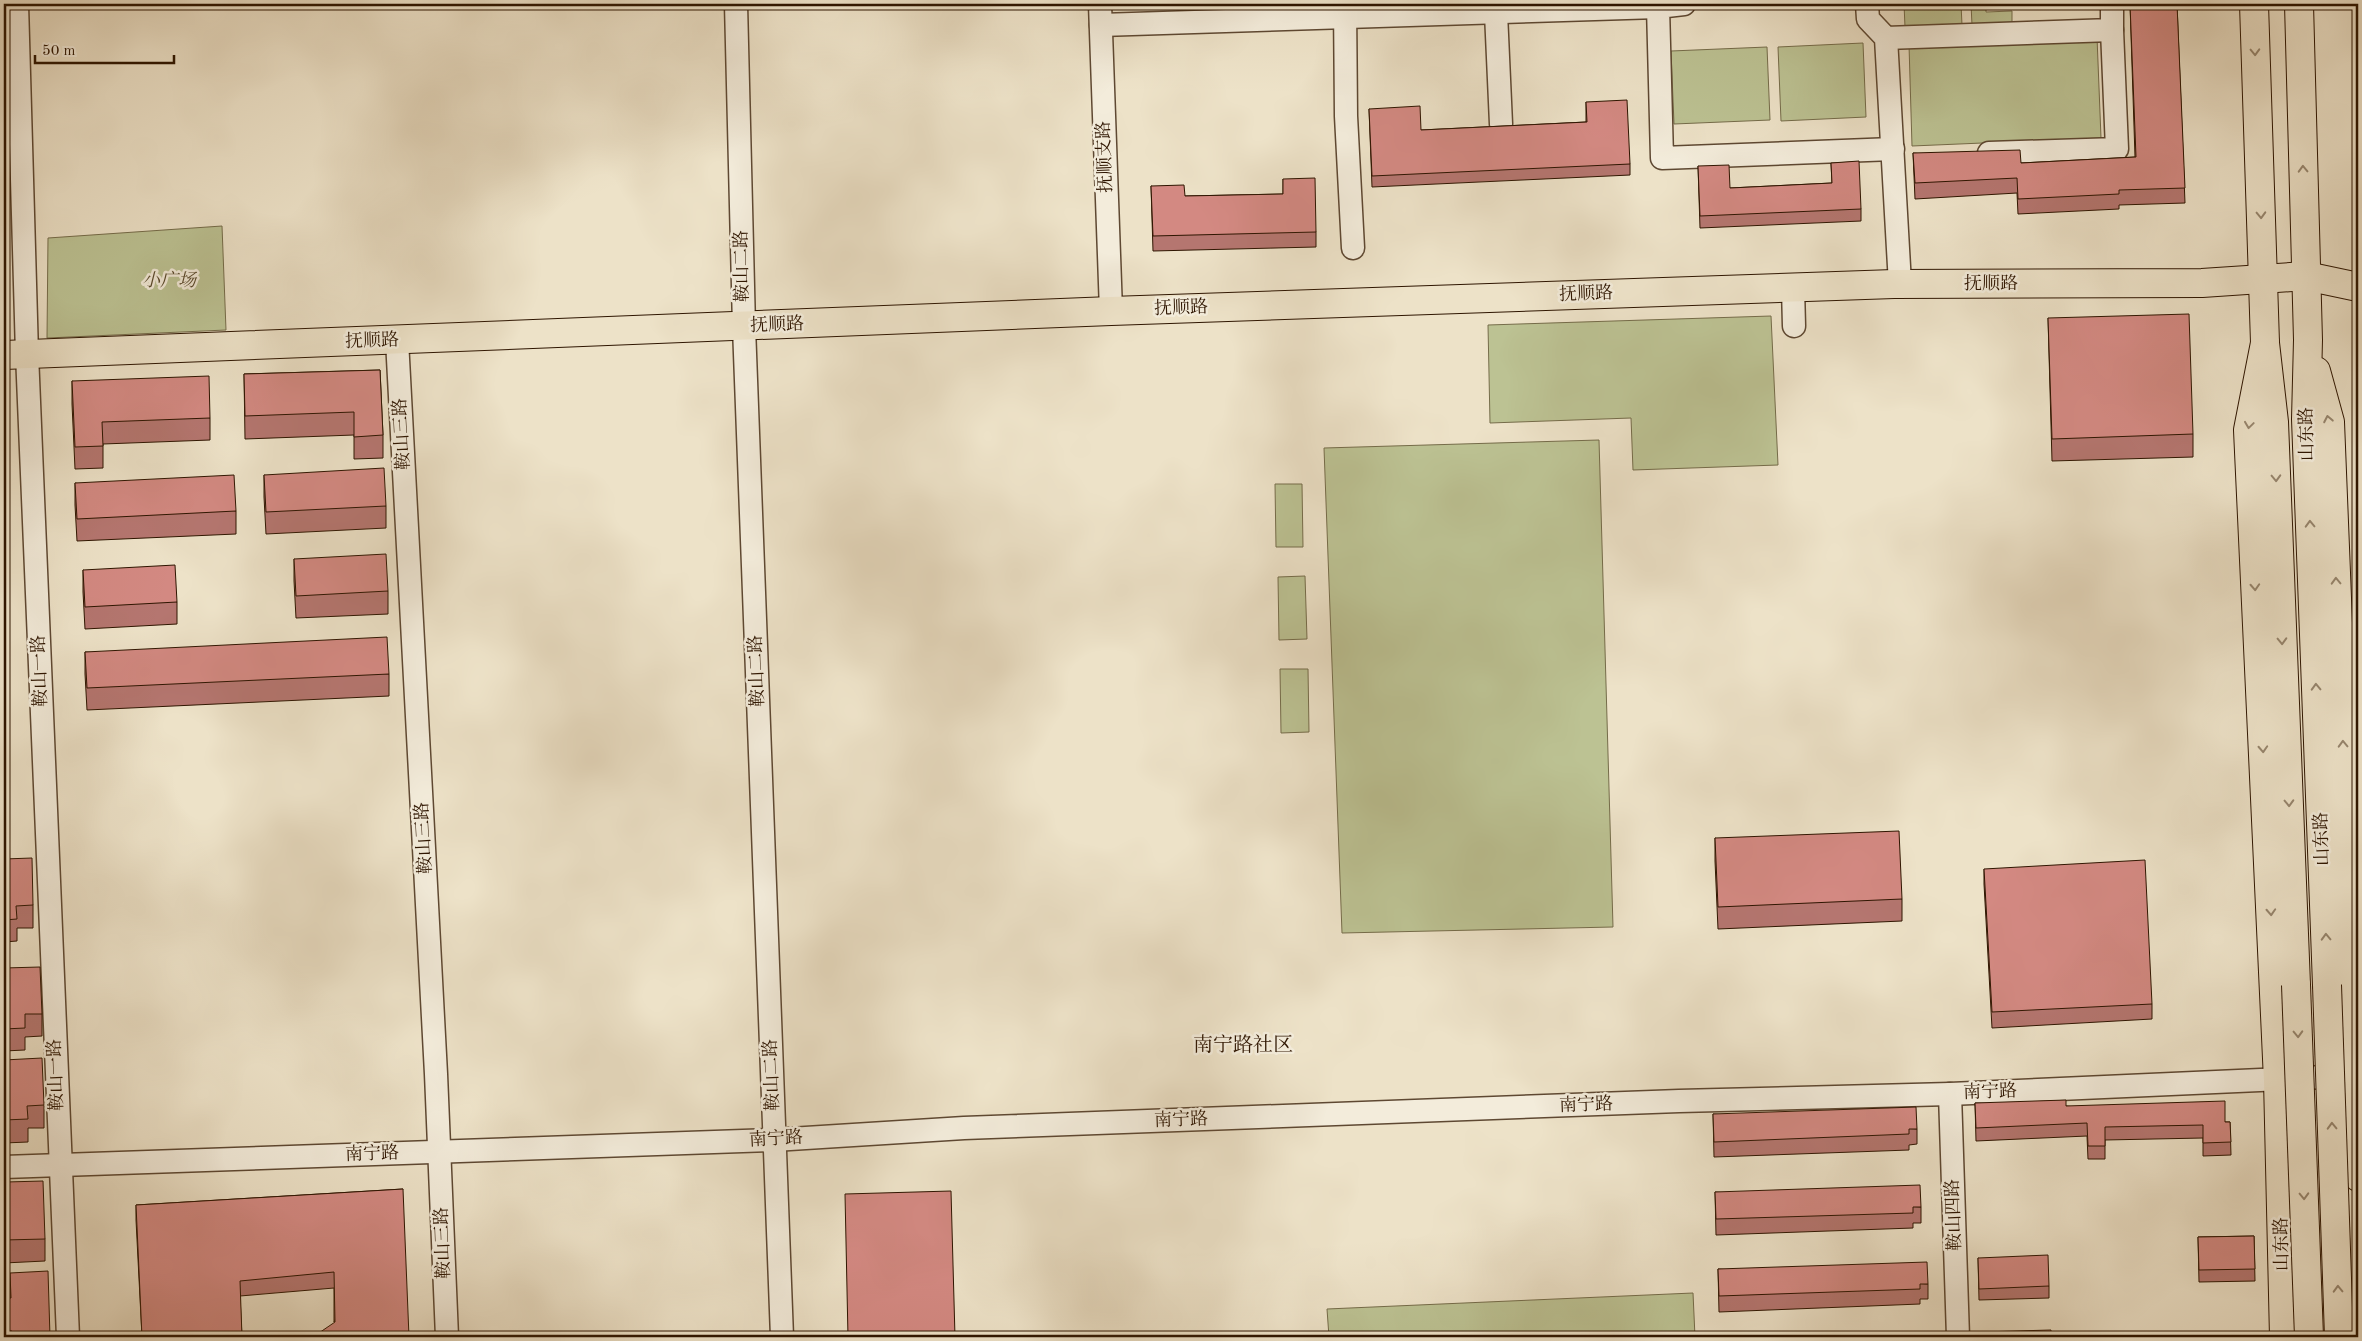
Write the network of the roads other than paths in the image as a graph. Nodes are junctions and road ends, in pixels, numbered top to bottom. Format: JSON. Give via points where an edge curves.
{"nodes":[{"id":1,"x":17,"y":4,"type":"edge"},
{"id":2,"x":736,"y":4,"type":"edge"},
{"id":3,"x":1684,"y":4,"type":"edge"},
{"id":4,"x":1867,"y":4,"type":"edge"},
{"id":5,"x":2112,"y":4,"type":"edge"},
{"id":6,"x":2254,"y":4,"type":"edge"},
{"id":7,"x":2299,"y":4,"type":"edge"},
{"id":8,"x":1654,"y":6,"type":"edge"},
{"id":9,"x":1346,"y":11,"type":"edge"},
{"id":10,"x":1496,"y":12,"type":"junction"},
{"id":11,"x":1100,"y":15,"type":"edge"},
{"id":12,"x":2112,"y":30,"type":"junction"},
{"id":13,"x":1886,"y":38,"type":"junction"},
{"id":14,"x":1501,"y":124,"type":"edge"},
{"id":15,"x":1893,"y":153,"type":"junction"},
{"id":16,"x":1964,"y":154,"type":"edge"},
{"id":17,"x":1916,"y":156,"type":"edge"},
{"id":18,"x":1353,"y":248,"type":"dead end"},
{"id":19,"x":1899,"y":276,"type":"junction"},
{"id":20,"x":2306,"y":276,"type":"junction"},
{"id":21,"x":2263,"y":280,"type":"junction"},
{"id":22,"x":1793,"y":288,"type":"junction"},
{"id":23,"x":2358,"y":288,"type":"edge"},
{"id":24,"x":1111,"y":311,"type":"junction"},
{"id":25,"x":1794,"y":326,"type":"dead end"},
{"id":26,"x":744,"y":327,"type":"junction"},
{"id":27,"x":397,"y":340,"type":"junction"},
{"id":28,"x":2308,"y":340,"type":"junction"},
{"id":29,"x":2265,"y":342,"type":"junction"},
{"id":30,"x":15,"y":354,"type":"edge"},
{"id":31,"x":2357,"y":1076,"type":"edge"},
{"id":32,"x":2278,"y":1080,"type":"junction"},
{"id":33,"x":1950,"y":1094,"type":"junction"},
{"id":34,"x":774,"y":1140,"type":"junction"},
{"id":35,"x":439,"y":1152,"type":"junction"},
{"id":36,"x":60,"y":1165,"type":"junction"},
{"id":37,"x":4,"y":1167,"type":"edge"},
{"id":38,"x":2358,"y":1177,"type":"edge"},
{"id":39,"x":68,"y":1337,"type":"edge"},
{"id":40,"x":447,"y":1337,"type":"edge"},
{"id":41,"x":782,"y":1337,"type":"edge"},
{"id":42,"x":1958,"y":1337,"type":"edge"},
{"id":43,"x":2284,"y":1337,"type":"edge"},
{"id":44,"x":2309,"y":1337,"type":"edge"},
{"id":45,"x":2339,"y":1337,"type":"edge"}],
"edges":[{"from":1,"to":30,"type":"street","name":"鞍山一路"},
{"from":2,"to":26,"type":"street","name":"鞍山二路"},
{"from":3,"to":8,"type":"street"},
{"from":4,"to":13,"type":"street","via":[[1868,19]]},
{"from":5,"to":12,"type":"street"},
{"from":6,"to":21,"type":"main road","name":"山东路","one_way":true},
{"from":20,"to":7,"type":"main road","name":"山东路","one_way":true},
{"from":8,"to":10,"type":"street"},
{"from":8,"to":15,"type":"street","via":[[1662,158]]},
{"from":9,"to":10,"type":"street"},
{"from":9,"to":11,"type":"street"},
{"from":9,"to":18,"type":"street","via":[[1346,116]]},
{"from":10,"to":14,"type":"street"},
{"from":11,"to":24,"type":"street","name":"抚顺支路"},
{"from":12,"to":13,"type":"street"},
{"from":12,"to":16,"type":"street","via":[[2117,149]]},
{"from":13,"to":15,"type":"street"},
{"from":15,"to":17,"type":"street"},
{"from":15,"to":19,"type":"street"},
{"from":19,"to":21,"type":"main road","name":"抚顺路","via":[[2192,283]]},
{"from":19,"to":22,"type":"main road","name":"抚顺路"},
{"from":20,"to":21,"type":"main road","name":"抚顺路"},
{"from":20,"to":23,"type":"main road","name":"抚顺路"},
{"from":20,"to":28,"type":"main road","name":"山东路"},
{"from":21,"to":29,"type":"main road","name":"山东路"},
{"from":22,"to":24,"type":"main road","name":"抚顺路"},
{"from":22,"to":25,"type":"street"},
{"from":24,"to":26,"type":"main road","name":"抚顺路"},
{"from":26,"to":27,"type":"main road","name":"抚顺路"},
{"from":26,"to":34,"type":"street","name":"鞍山二路"},
{"from":27,"to":30,"type":"main road","name":"抚顺路"},
{"from":27,"to":35,"type":"street","name":"鞍山三路"},
{"from":31,"to":28,"type":"main road","name":"山东路","one_way":true,"via":[[2330,422]]},
{"from":45,"to":28,"type":"main road","name":"山东路","one_way":true,"bridge":true,"via":[[2306,419]]},
{"from":29,"to":32,"type":"main road","name":"山东路","one_way":true,"via":[[2248,430]]},
{"from":29,"to":44,"type":"main road","name":"山东路","one_way":true,"bridge":true,"via":[[2274,422]]},
{"from":30,"to":36,"type":"street","name":"鞍山一路","via":[[39,866]]},
{"from":31,"to":32,"type":"street","name":"南宁路"},
{"from":31,"to":38,"type":"main road","name":"山东路"},
{"from":32,"to":33,"type":"street","name":"南宁路"},
{"from":32,"to":43,"type":"main road","name":"山东路"},
{"from":33,"to":34,"type":"street","name":"南宁路","via":[[964,1128]]},
{"from":33,"to":42,"type":"street","name":"鞍山四路"},
{"from":34,"to":35,"type":"street","name":"南宁路"},
{"from":34,"to":41,"type":"street","name":"鞍山二路"},
{"from":35,"to":36,"type":"street","name":"南宁路"},
{"from":35,"to":40,"type":"street","name":"鞍山三路"},
{"from":36,"to":37,"type":"street","name":"南宁路"},
{"from":36,"to":39,"type":"street","name":"鞍山一路"}]}
